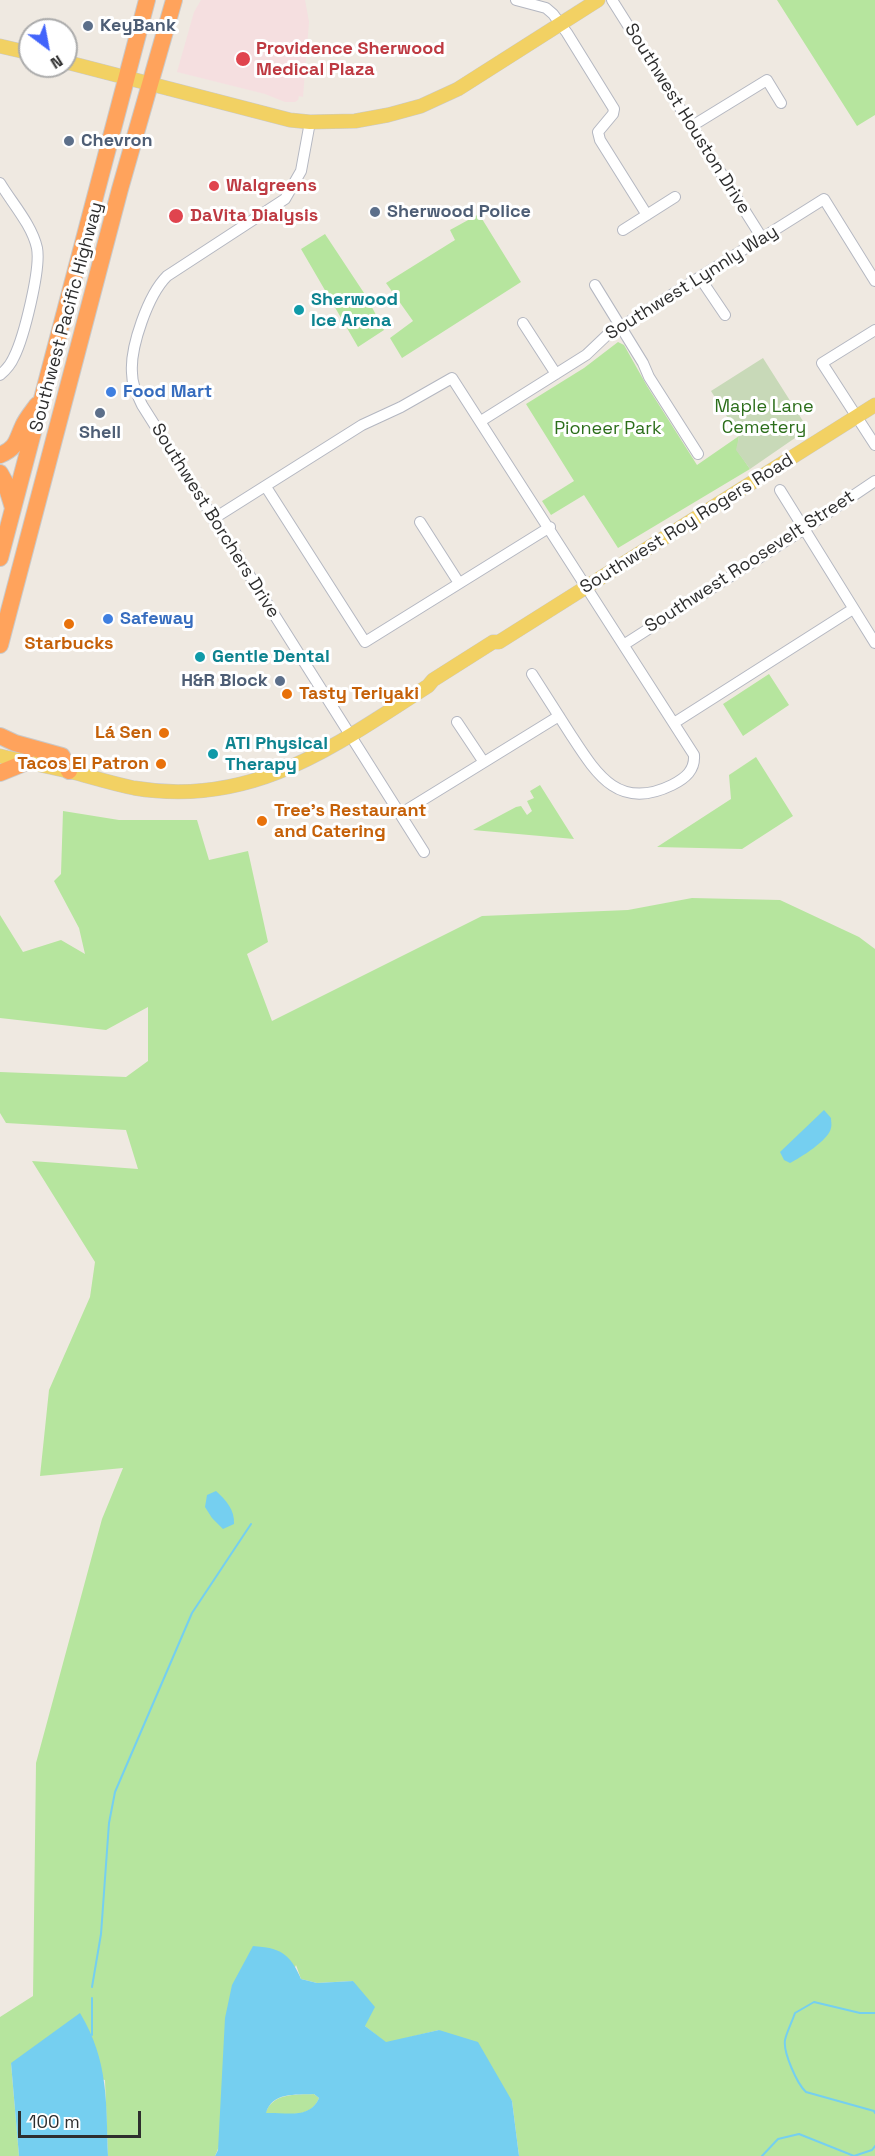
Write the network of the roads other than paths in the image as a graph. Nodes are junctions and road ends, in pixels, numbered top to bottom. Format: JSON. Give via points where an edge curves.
{"nodes":[{"id":1,"x":147,"y":0,"type":"edge"},
{"id":2,"x":174,"y":0,"type":"edge"},
{"id":3,"x":516,"y":0,"type":"edge"},
{"id":4,"x":598,"y":0,"type":"edge"},
{"id":5,"x":612,"y":0,"type":"edge"},
{"id":6,"x":560,"y":25,"type":"junction"},
{"id":7,"x":0,"y":46,"type":"edge"},
{"id":8,"x":18,"y":50,"type":"edge"},
{"id":9,"x":78,"y":65,"type":"edge"},
{"id":10,"x":127,"y":78,"type":"junction"},
{"id":11,"x":149,"y":83,"type":"junction"},
{"id":12,"x":781,"y":103,"type":"dead end"},
{"id":13,"x":309,"y":122,"type":"junction"},
{"id":14,"x":692,"y":126,"type":"junction"},
{"id":15,"x":0,"y":183,"type":"edge"},
{"id":16,"x":675,"y":197,"type":"dead end"},
{"id":17,"x":647,"y":214,"type":"junction"},
{"id":18,"x":623,"y":230,"type":"dead end"},
{"id":19,"x":762,"y":238,"type":"junction"},
{"id":20,"x":700,"y":278,"type":"junction"},
{"id":21,"x":875,"y":281,"type":"edge"},
{"id":22,"x":595,"y":284,"type":"dead end"},
{"id":23,"x":725,"y":315,"type":"dead end"},
{"id":24,"x":523,"y":323,"type":"dead end"},
{"id":25,"x":621,"y":327,"type":"junction"},
{"id":26,"x":875,"y":330,"type":"edge"},
{"id":27,"x":556,"y":374,"type":"junction"},
{"id":28,"x":0,"y":375,"type":"edge"},
{"id":29,"x":43,"y":397,"type":"junction"},
{"id":30,"x":875,"y":405,"type":"edge"},
{"id":31,"x":856,"y":417,"type":"junction"},
{"id":32,"x":481,"y":421,"type":"junction"},
{"id":33,"x":875,"y":445,"type":"edge"},
{"id":34,"x":698,"y":454,"type":"dead end"},
{"id":35,"x":0,"y":455,"type":"edge"},
{"id":36,"x":0,"y":473,"type":"edge"},
{"id":37,"x":875,"y":481,"type":"edge"},
{"id":38,"x":266,"y":487,"type":"junction"},
{"id":39,"x":780,"y":490,"type":"dead end"},
{"id":40,"x":13,"y":509,"type":"junction"},
{"id":41,"x":213,"y":519,"type":"junction"},
{"id":42,"x":420,"y":522,"type":"dead end"},
{"id":43,"x":550,"y":527,"type":"junction"},
{"id":44,"x":805,"y":528,"type":"junction"},
{"id":45,"x":0,"y":558,"type":"edge"},
{"id":46,"x":459,"y":583,"type":"junction"},
{"id":47,"x":587,"y":586,"type":"junction"},
{"id":48,"x":854,"y":609,"type":"junction"},
{"id":49,"x":875,"y":643,"type":"edge"},
{"id":50,"x":624,"y":644,"type":"junction"},
{"id":51,"x":0,"y":645,"type":"edge"},
{"id":52,"x":532,"y":674,"type":"dead end"},
{"id":53,"x":559,"y":716,"type":"junction"},
{"id":54,"x":457,"y":722,"type":"dead end"},
{"id":55,"x":674,"y":723,"type":"junction"},
{"id":56,"x":350,"y":735,"type":"junction"},
{"id":57,"x":0,"y":736,"type":"edge"},
{"id":58,"x":0,"y":756,"type":"edge"},
{"id":59,"x":483,"y":761,"type":"junction"},
{"id":60,"x":27,"y":762,"type":"junction"},
{"id":61,"x":69,"y":771,"type":"junction"},
{"id":62,"x":0,"y":773,"type":"edge"},
{"id":63,"x":400,"y":814,"type":"junction"},
{"id":64,"x":424,"y":852,"type":"dead end"}],
"edges":[{"from":1,"to":10,"type":"highway","name":"Southwest Pacific Highway"},
{"from":2,"to":11,"type":"highway","name":"Southwest Pacific Highway"},
{"from":3,"to":6,"type":"street","via":[[546,8]]},
{"from":4,"to":6,"type":"main road"},
{"from":5,"to":14,"type":"street","name":"Southwest Houston Drive"},
{"from":6,"to":13,"type":"main road","via":[[458,88],[421,106],[367,120]]},
{"from":6,"to":17,"type":"street","via":[[614,108],[598,132],[600,140]]},
{"from":7,"to":8,"type":"main road"},
{"from":9,"to":10,"type":"main road"},
{"from":10,"to":11,"type":"main road"},
{"from":10,"to":29,"type":"highway","name":"Southwest Pacific Highway"},
{"from":11,"to":13,"type":"main road"},
{"from":11,"to":51,"type":"highway","name":"Southwest Pacific Highway"},
{"from":12,"to":14,"type":"street","via":[[767,80]]},
{"from":13,"to":41,"type":"street","name":"Southwest Borchers Drive","via":[[301,171],[285,199],[161,282],[148,304],[135,347],[131,370],[136,393]]},
{"from":14,"to":19,"type":"street","name":"Southwest Houston Drive"},
{"from":15,"to":28,"type":"street","via":[[33,236],[38,261],[17,349]]},
{"from":16,"to":17,"type":"street"},
{"from":17,"to":18,"type":"street"},
{"from":19,"to":20,"type":"street","name":"Southwest Lynnly Way"},
{"from":19,"to":21,"type":"street","name":"Southwest Lynnly Way","via":[[824,199]]},
{"from":20,"to":23,"type":"street"},
{"from":20,"to":25,"type":"street","name":"Southwest Lynnly Way"},
{"from":22,"to":25,"type":"street"},
{"from":24,"to":27,"type":"street"},
{"from":25,"to":27,"type":"street","name":"Southwest Lynnly Way"},
{"from":25,"to":34,"type":"street"},
{"from":26,"to":31,"type":"street","via":[[822,363]]},
{"from":27,"to":32,"type":"street","name":"Southwest Lynnly Way"},
{"from":29,"to":35,"type":"highway","via":[[23,425],[14,447]]},
{"from":29,"to":40,"type":"highway","name":"Southwest Pacific Highway"},
{"from":30,"to":31,"type":"main road","name":"Southwest Roy Rogers Road"},
{"from":31,"to":33,"type":"street"},
{"from":31,"to":47,"type":"main road","name":"Southwest Roy Rogers Road"},
{"from":32,"to":38,"type":"street","via":[[452,378],[362,425]]},
{"from":32,"to":43,"type":"street"},
{"from":36,"to":40,"type":"highway"},
{"from":37,"to":44,"type":"street","name":"Southwest Roosevelt Street"},
{"from":38,"to":41,"type":"street"},
{"from":38,"to":46,"type":"street","via":[[365,642]]},
{"from":39,"to":44,"type":"street"},
{"from":40,"to":45,"type":"highway","name":"Southwest Pacific Highway"},
{"from":41,"to":56,"type":"street","name":"Southwest Borchers Drive"},
{"from":42,"to":46,"type":"street"},
{"from":43,"to":46,"type":"street"},
{"from":43,"to":47,"type":"street"},
{"from":44,"to":48,"type":"street"},
{"from":44,"to":50,"type":"street","name":"Southwest Roosevelt Street"},
{"from":47,"to":50,"type":"street"},
{"from":47,"to":56,"type":"main road","name":"Southwest Roy Rogers Road","via":[[499,642],[495,649],[466,668],[428,686]]},
{"from":48,"to":49,"type":"street"},
{"from":48,"to":55,"type":"street"},
{"from":50,"to":55,"type":"street"},
{"from":52,"to":53,"type":"street"},
{"from":53,"to":55,"type":"street","via":[[598,775],[617,789],[646,793],[676,783],[695,765],[694,754]]},
{"from":53,"to":59,"type":"street"},
{"from":54,"to":59,"type":"street"},
{"from":56,"to":61,"type":"main road","name":"Southwest Roy Rogers Road","via":[[297,765],[231,787],[142,789]]},
{"from":56,"to":63,"type":"street","name":"Southwest Borchers Drive"},
{"from":57,"to":61,"type":"highway","via":[[62,756]]},
{"from":58,"to":60,"type":"main road","name":"Southwest Roy Rogers Road"},
{"from":59,"to":63,"type":"street"},
{"from":60,"to":61,"type":"main road","name":"Southwest Roy Rogers Road"},
{"from":60,"to":62,"type":"highway"},
{"from":63,"to":64,"type":"street","name":"Southwest Borchers Drive"}]}
